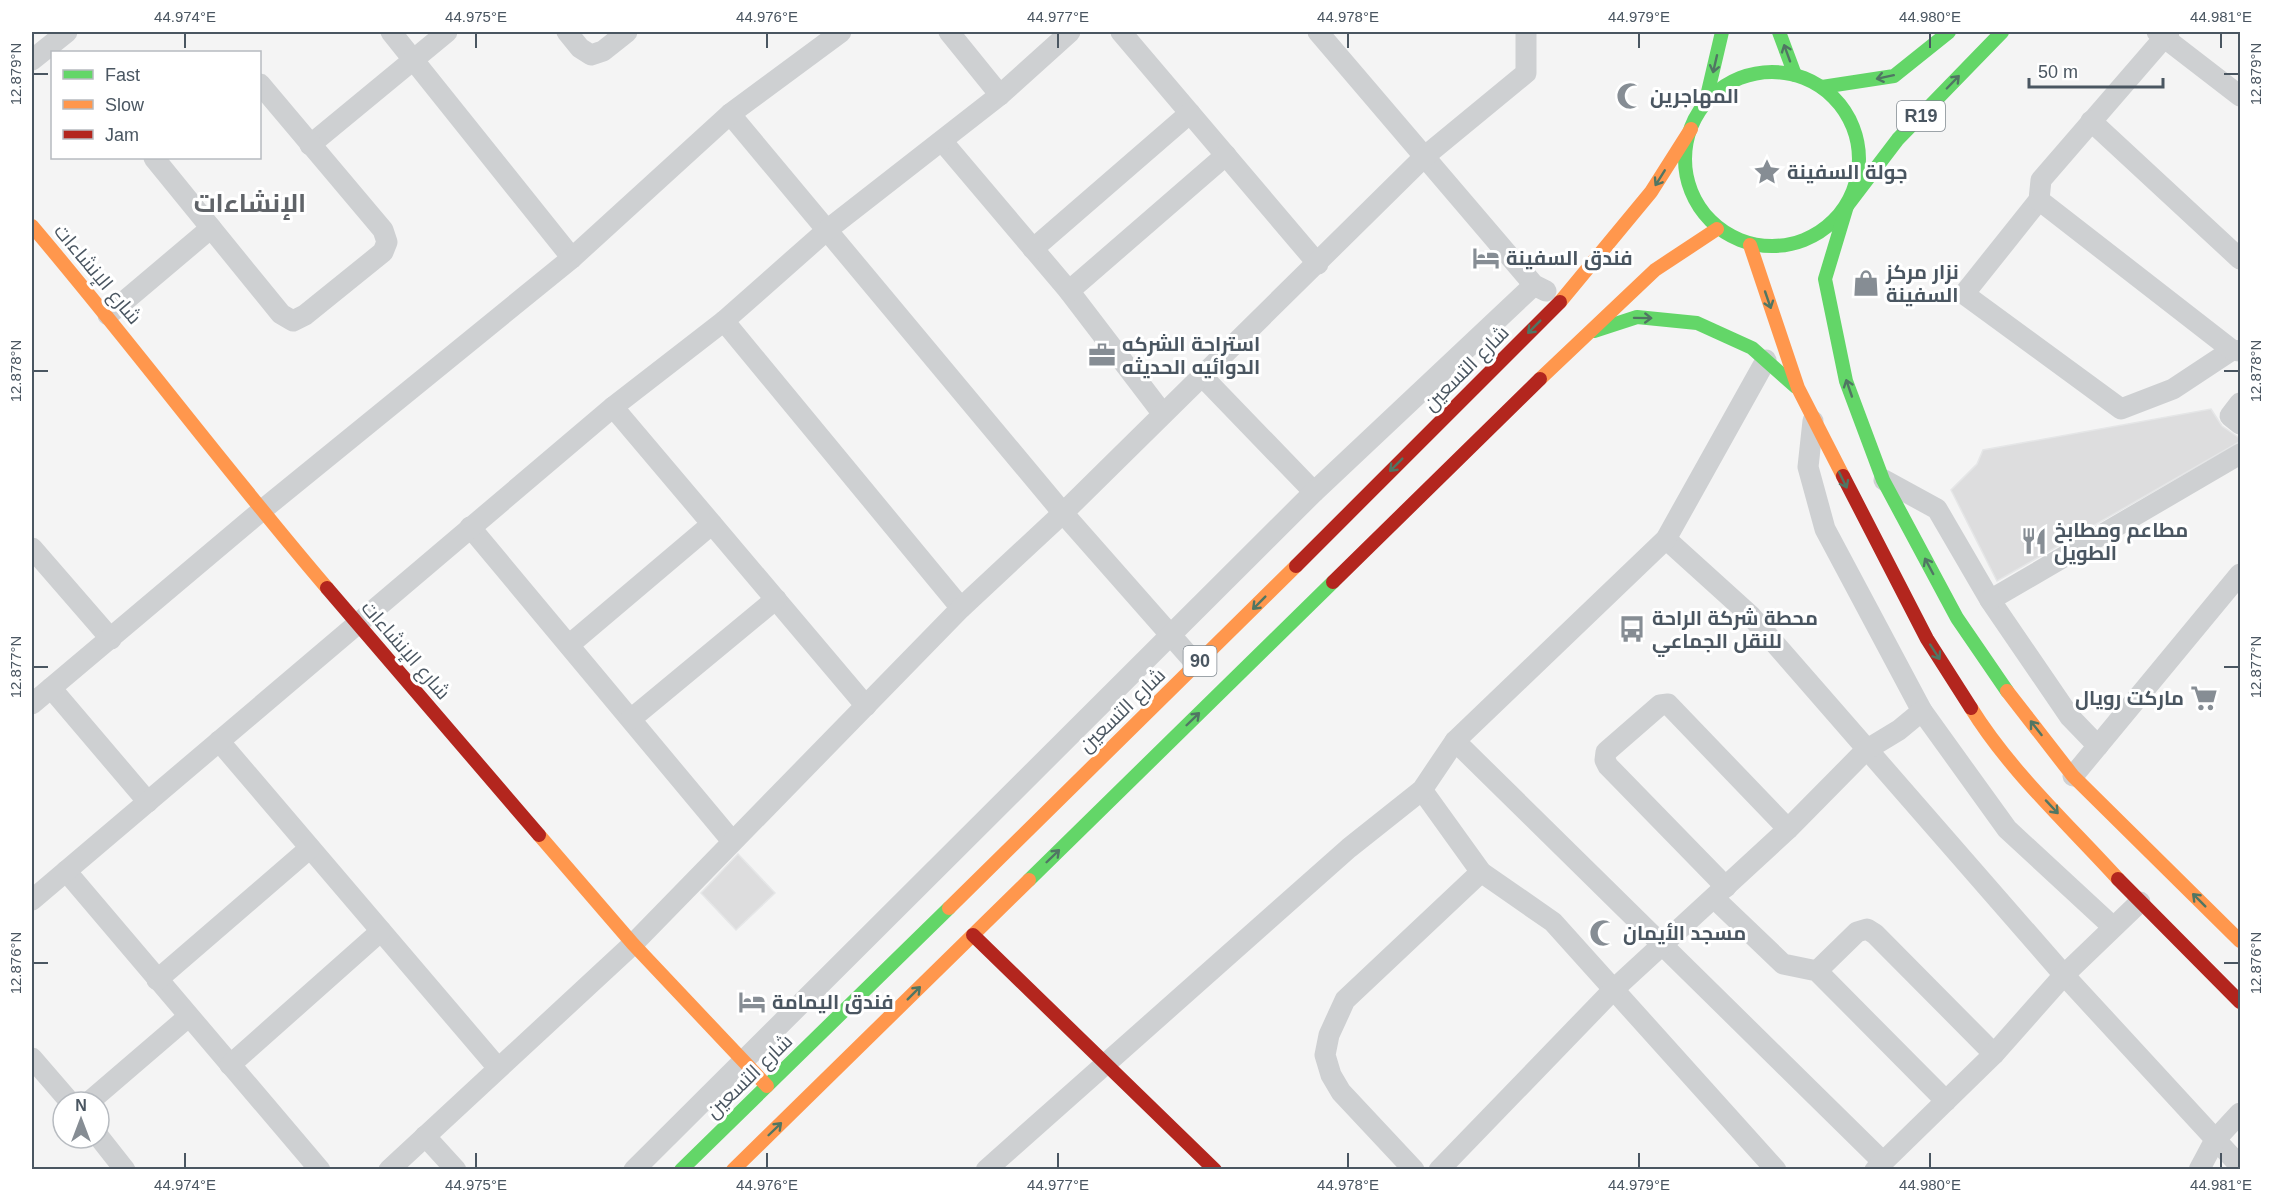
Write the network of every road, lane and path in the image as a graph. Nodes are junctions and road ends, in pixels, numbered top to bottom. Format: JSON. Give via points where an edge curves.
{"nodes":[{"id":1,"x":391,"y":32,"type":"edge"},
{"id":2,"x":447,"y":32,"type":"edge"},
{"id":3,"x":567,"y":32,"type":"edge"},
{"id":4,"x":627,"y":32,"type":"edge"},
{"id":5,"x":841,"y":32,"type":"edge"},
{"id":6,"x":949,"y":32,"type":"edge"},
{"id":7,"x":1070,"y":32,"type":"edge"},
{"id":8,"x":1121,"y":32,"type":"edge"},
{"id":9,"x":1318,"y":32,"type":"edge"},
{"id":10,"x":1526,"y":32,"type":"edge"},
{"id":11,"x":1722,"y":32,"type":"edge"},
{"id":12,"x":1779,"y":32,"type":"edge"},
{"id":13,"x":1949,"y":32,"type":"edge"},
{"id":14,"x":2002,"y":32,"type":"edge"},
{"id":15,"x":61,"y":33,"type":"edge"},
{"id":16,"x":2164,"y":33,"type":"edge"},
{"id":17,"x":413,"y":59,"type":"junction"},
{"id":18,"x":32,"y":60,"type":"edge"},
{"id":19,"x":1795,"y":75,"type":"junction"},
{"id":20,"x":261,"y":85,"type":"edge"},
{"id":21,"x":1822,"y":87,"type":"junction"},
{"id":22,"x":999,"y":95,"type":"junction"},
{"id":23,"x":1707,"y":96,"type":"junction"},
{"id":24,"x":2241,"y":96,"type":"edge"},
{"id":25,"x":1190,"y":113,"type":"junction"},
{"id":26,"x":730,"y":114,"type":"junction"},
{"id":27,"x":2091,"y":121,"type":"junction"},
{"id":28,"x":1691,"y":129,"type":"junction"},
{"id":29,"x":942,"y":141,"type":"junction"},
{"id":30,"x":310,"y":145,"type":"junction"},
{"id":31,"x":1226,"y":155,"type":"junction"},
{"id":32,"x":1424,"y":157,"type":"junction"},
{"id":33,"x":155,"y":159,"type":"edge"},
{"id":34,"x":2038,"y":200,"type":"junction"},
{"id":35,"x":1847,"y":206,"type":"junction"},
{"id":36,"x":32,"y":226,"type":"edge"},
{"id":37,"x":211,"y":228,"type":"junction"},
{"id":38,"x":1717,"y":229,"type":"junction"},
{"id":39,"x":827,"y":230,"type":"junction"},
{"id":40,"x":1750,"y":245,"type":"junction"},
{"id":41,"x":1033,"y":249,"type":"junction"},
{"id":42,"x":572,"y":258,"type":"junction"},
{"id":43,"x":2241,"y":259,"type":"edge"},
{"id":44,"x":1318,"y":264,"type":"junction"},
{"id":45,"x":1534,"y":285,"type":"junction"},
{"id":46,"x":1069,"y":291,"type":"junction"},
{"id":47,"x":1563,"y":298,"type":"junction"},
{"id":48,"x":108,"y":315,"type":"junction"},
{"id":49,"x":724,"y":321,"type":"junction"},
{"id":50,"x":1587,"y":333,"type":"junction"},
{"id":51,"x":2236,"y":351,"type":"edge"},
{"id":52,"x":1766,"y":360,"type":"junction"},
{"id":53,"x":1201,"y":375,"type":"junction"},
{"id":54,"x":1798,"y":388,"type":"junction"},
{"id":55,"x":2241,"y":403,"type":"edge"},
{"id":56,"x":613,"y":407,"type":"junction"},
{"id":57,"x":1164,"y":414,"type":"junction"},
{"id":58,"x":1814,"y":420,"type":"junction"},
{"id":59,"x":2241,"y":424,"type":"edge"},
{"id":60,"x":2241,"y":454,"type":"edge"},
{"id":61,"x":1883,"y":480,"type":"junction"},
{"id":62,"x":1314,"y":492,"type":"junction"},
{"id":63,"x":261,"y":511,"type":"junction"},
{"id":64,"x":1064,"y":513,"type":"junction"},
{"id":65,"x":712,"y":524,"type":"junction"},
{"id":66,"x":470,"y":527,"type":"junction"},
{"id":67,"x":1666,"y":539,"type":"junction"},
{"id":68,"x":32,"y":548,"type":"edge"},
{"id":69,"x":2241,"y":574,"type":"edge"},
{"id":70,"x":776,"y":599,"type":"junction"},
{"id":71,"x":1990,"y":600,"type":"junction"},
{"id":72,"x":961,"y":608,"type":"junction"},
{"id":73,"x":357,"y":622,"type":"junction"},
{"id":74,"x":1169,"y":635,"type":"junction"},
{"id":75,"x":111,"y":639,"type":"junction"},
{"id":76,"x":569,"y":645,"type":"junction"},
{"id":77,"x":1197,"y":665,"type":"junction"},
{"id":78,"x":51,"y":688,"type":"junction"},
{"id":79,"x":32,"y":704,"type":"edge"},
{"id":80,"x":866,"y":706,"type":"junction"},
{"id":81,"x":1922,"y":711,"type":"junction"},
{"id":82,"x":631,"y":719,"type":"junction"},
{"id":83,"x":219,"y":741,"type":"junction"},
{"id":84,"x":1455,"y":741,"type":"junction"},
{"id":85,"x":2098,"y":746,"type":"junction"},
{"id":86,"x":1866,"y":750,"type":"junction"},
{"id":87,"x":2073,"y":776,"type":"junction"},
{"id":88,"x":1422,"y":790,"type":"junction"},
{"id":89,"x":148,"y":802,"type":"junction"},
{"id":90,"x":1788,"y":829,"type":"junction"},
{"id":91,"x":732,"y":841,"type":"junction"},
{"id":92,"x":310,"y":848,"type":"junction"},
{"id":93,"x":66,"y":871,"type":"junction"},
{"id":94,"x":1481,"y":872,"type":"junction"},
{"id":95,"x":1720,"y":893,"type":"junction"},
{"id":96,"x":32,"y":900,"type":"edge"},
{"id":97,"x":2140,"y":902,"type":"junction"},
{"id":98,"x":2113,"y":927,"type":"junction"},
{"id":99,"x":381,"y":931,"type":"junction"},
{"id":100,"x":973,"y":935,"type":"junction"},
{"id":101,"x":2241,"y":941,"type":"edge"},
{"id":102,"x":633,"y":944,"type":"junction"},
{"id":103,"x":1662,"y":945,"type":"junction"},
{"id":104,"x":1817,"y":971,"type":"junction"},
{"id":105,"x":2064,"y":975,"type":"junction"},
{"id":106,"x":157,"y":980,"type":"junction"},
{"id":107,"x":1613,"y":990,"type":"junction"},
{"id":108,"x":2241,"y":1002,"type":"edge"},
{"id":109,"x":188,"y":1017,"type":"junction"},
{"id":110,"x":1994,"y":1054,"type":"junction"},
{"id":111,"x":32,"y":1058,"type":"edge"},
{"id":112,"x":743,"y":1062,"type":"junction"},
{"id":113,"x":1105,"y":1062,"type":"junction"},
{"id":114,"x":230,"y":1065,"type":"junction"},
{"id":115,"x":498,"y":1068,"type":"junction"},
{"id":116,"x":767,"y":1086,"type":"junction"},
{"id":117,"x":60,"y":1090,"type":"edge"},
{"id":118,"x":103,"y":1090,"type":"edge"},
{"id":119,"x":1946,"y":1101,"type":"junction"},
{"id":120,"x":797,"y":1109,"type":"junction"},
{"id":121,"x":2241,"y":1113,"type":"edge"},
{"id":122,"x":425,"y":1136,"type":"junction"},
{"id":123,"x":2215,"y":1140,"type":"junction"},
{"id":124,"x":109,"y":1150,"type":"edge"},
{"id":125,"x":1879,"y":1166,"type":"edge"},
{"id":126,"x":2241,"y":1166,"type":"edge"},
{"id":127,"x":125,"y":1170,"type":"edge"},
{"id":128,"x":320,"y":1170,"type":"edge"},
{"id":129,"x":389,"y":1170,"type":"edge"},
{"id":130,"x":456,"y":1170,"type":"edge"},
{"id":131,"x":634,"y":1170,"type":"edge"},
{"id":132,"x":681,"y":1170,"type":"edge"},
{"id":133,"x":733,"y":1170,"type":"edge"},
{"id":134,"x":986,"y":1170,"type":"edge"},
{"id":135,"x":1215,"y":1170,"type":"edge"},
{"id":136,"x":1414,"y":1170,"type":"edge"},
{"id":137,"x":1439,"y":1170,"type":"edge"},
{"id":138,"x":1776,"y":1170,"type":"edge"},
{"id":139,"x":2199,"y":1170,"type":"edge"}],
"edges":[{"from":1,"to":17,"type":"street"},
{"from":2,"to":17,"type":"street"},
{"from":3,"to":4,"type":"street","via":[[591,55],[603,51]]},
{"from":5,"to":26,"type":"street"},
{"from":6,"to":22,"type":"street"},
{"from":7,"to":22,"type":"street"},
{"from":8,"to":25,"type":"street"},
{"from":9,"to":32,"type":"street"},
{"from":10,"to":32,"type":"street","via":[[1526,73]]},
{"from":11,"to":23,"type":"main road","one_way":true},
{"from":19,"to":12,"type":"main road","one_way":true},
{"from":13,"to":21,"type":"main road","number":"R19","one_way":true,"via":[[1894,76]]},
{"from":35,"to":14,"type":"main road","number":"R19","one_way":true,"via":[[1898,140]]},
{"from":15,"to":18,"type":"street"},
{"from":16,"to":24,"type":"street"},
{"from":16,"to":27,"type":"street"},
{"from":17,"to":30,"type":"street"},
{"from":17,"to":42,"type":"street"},
{"from":19,"to":21,"type":"main road"},
{"from":19,"to":23,"type":"main road","via":[[1766,72],[1746,76]]},
{"from":20,"to":30,"type":"street"},
{"from":21,"to":35,"type":"main road","via":[[1846,111],[1858,142],[1859,175]]},
{"from":22,"to":29,"type":"street"},
{"from":23,"to":28,"type":"main road"},
{"from":25,"to":31,"type":"street"},
{"from":25,"to":41,"type":"street"},
{"from":26,"to":39,"type":"street"},
{"from":26,"to":42,"type":"street"},
{"from":27,"to":34,"type":"street","via":[[2042,180]]},
{"from":27,"to":43,"type":"street"},
{"from":28,"to":38,"type":"main road","via":[[1683,155],[1686,183],[1698,208]]},
{"from":28,"to":47,"type":"main road","name":"شارع التسعين","number":"90","one_way":true,"via":[[1651,192]]},
{"from":29,"to":39,"type":"street"},
{"from":29,"to":41,"type":"street"},
{"from":30,"to":37,"type":"street","via":[[383,230],[387,242],[383,252],[293,321],[281,314]]},
{"from":31,"to":44,"type":"street"},
{"from":31,"to":46,"type":"street"},
{"from":32,"to":44,"type":"street"},
{"from":32,"to":45,"type":"street"},
{"from":33,"to":37,"type":"street"},
{"from":34,"to":51,"type":"street"},
{"from":34,"to":51,"type":"street","via":[[1964,294],[2121,408],[2174,389]]},
{"from":35,"to":40,"type":"main road","via":[[1821,232],[1787,246]]},
{"from":61,"to":35,"type":"main road","one_way":true,"via":[[1846,381],[1825,279]]},
{"from":36,"to":48,"type":"main road","name":"شارع الإنشاءات"},
{"from":37,"to":48,"type":"street"},
{"from":38,"to":40,"type":"main road"},
{"from":38,"to":50,"type":"main road","number":"90","via":[[1655,270]]},
{"from":39,"to":49,"type":"street"},
{"from":39,"to":64,"type":"street"},
{"from":40,"to":54,"type":"main road","one_way":true},
{"from":41,"to":46,"type":"street"},
{"from":42,"to":63,"type":"street"},
{"from":44,"to":53,"type":"street"},
{"from":45,"to":47,"type":"street"},
{"from":45,"to":62,"type":"street"},
{"from":46,"to":57,"type":"street"},
{"from":47,"to":77,"type":"main road","name":"شارع التسعين","number":"90","one_way":true},
{"from":48,"to":63,"type":"main road","name":"شارع الإنشاءات"},
{"from":49,"to":56,"type":"street"},
{"from":49,"to":72,"type":"street"},
{"from":50,"to":52,"type":"main road","one_way":true,"via":[[1637,317],[1697,323],[1752,348]]},
{"from":100,"to":50,"type":"main road","number":"90","one_way":true},
{"from":52,"to":54,"type":"main road"},
{"from":52,"to":67,"type":"street"},
{"from":53,"to":57,"type":"street"},
{"from":53,"to":62,"type":"street"},
{"from":54,"to":58,"type":"main road"},
{"from":55,"to":59,"type":"street","via":[[2230,416]]},
{"from":56,"to":65,"type":"street"},
{"from":56,"to":66,"type":"street"},
{"from":57,"to":64,"type":"street"},
{"from":58,"to":81,"type":"street","via":[[1808,467],[1825,529]]},
{"from":58,"to":97,"type":"main road","one_way":true,"via":[[1927,639],[1982,726]]},
{"from":60,"to":71,"type":"street"},
{"from":61,"to":71,"type":"street","via":[[1937,509]]},
{"from":87,"to":61,"type":"main road","one_way":true,"via":[[2012,698],[1958,618]]},
{"from":62,"to":74,"type":"street"},
{"from":63,"to":73,"type":"main road","name":"شارع الإنشاءات"},
{"from":63,"to":75,"type":"street"},
{"from":64,"to":72,"type":"street"},
{"from":64,"to":74,"type":"street"},
{"from":65,"to":70,"type":"street"},
{"from":65,"to":76,"type":"street"},
{"from":66,"to":73,"type":"street"},
{"from":66,"to":76,"type":"street"},
{"from":67,"to":84,"type":"street"},
{"from":67,"to":86,"type":"street","via":[[1750,615]]},
{"from":68,"to":75,"type":"street"},
{"from":69,"to":85,"type":"street"},
{"from":70,"to":80,"type":"street"},
{"from":70,"to":82,"type":"street"},
{"from":71,"to":85,"type":"street","via":[[2070,717]]},
{"from":72,"to":80,"type":"street"},
{"from":73,"to":83,"type":"street"},
{"from":73,"to":102,"type":"main road","name":"شارع الإنشاءات"},
{"from":74,"to":77,"type":"street"},
{"from":74,"to":112,"type":"street"},
{"from":75,"to":78,"type":"street"},
{"from":76,"to":82,"type":"street"},
{"from":77,"to":116,"type":"main road","name":"شارع التسعين","number":"90"},
{"from":78,"to":79,"type":"street"},
{"from":78,"to":89,"type":"street"},
{"from":80,"to":91,"type":"street"},
{"from":81,"to":86,"type":"street"},
{"from":81,"to":98,"type":"street","via":[[2007,829]]},
{"from":82,"to":91,"type":"street"},
{"from":83,"to":89,"type":"street"},
{"from":83,"to":92,"type":"street"},
{"from":84,"to":88,"type":"street"},
{"from":84,"to":103,"type":"street"},
{"from":85,"to":87,"type":"street"},
{"from":86,"to":90,"type":"street"},
{"from":86,"to":105,"type":"street"},
{"from":101,"to":87,"type":"main road","one_way":true},
{"from":88,"to":94,"type":"street"},
{"from":88,"to":113,"type":"street","via":[[1349,848]]},
{"from":89,"to":93,"type":"street"},
{"from":90,"to":95,"type":"street"},
{"from":90,"to":95,"type":"street","via":[[1668,704],[1660,705],[1606,752],[1608,766]]},
{"from":91,"to":102,"type":"street"},
{"from":92,"to":99,"type":"street"},
{"from":92,"to":106,"type":"street"},
{"from":93,"to":96,"type":"street"},
{"from":93,"to":106,"type":"street"},
{"from":94,"to":107,"type":"street","via":[[1553,922]]},
{"from":94,"to":136,"type":"street","via":[[1346,1000],[1329,1035],[1325,1055],[1341,1092]]},
{"from":95,"to":103,"type":"street"},
{"from":95,"to":104,"type":"street","via":[[1783,964]]},
{"from":97,"to":98,"type":"street"},
{"from":97,"to":108,"type":"main road"},
{"from":98,"to":105,"type":"street"},
{"from":99,"to":114,"type":"street"},
{"from":99,"to":115,"type":"street"},
{"from":100,"to":113,"type":"main road"},
{"from":120,"to":100,"type":"main road","number":"90","one_way":true},
{"from":102,"to":112,"type":"main road","name":"شارع الإنشاءات"},
{"from":102,"to":115,"type":"street"},
{"from":103,"to":107,"type":"street"},
{"from":103,"to":125,"type":"street"},
{"from":104,"to":110,"type":"street","via":[[1857,932],[1867,929]]},
{"from":104,"to":119,"type":"street"},
{"from":105,"to":110,"type":"street"},
{"from":105,"to":123,"type":"street"},
{"from":106,"to":109,"type":"street"},
{"from":107,"to":137,"type":"street"},
{"from":107,"to":138,"type":"street"},
{"from":109,"to":114,"type":"street"},
{"from":109,"to":118,"type":"street"},
{"from":110,"to":119,"type":"street"},
{"from":111,"to":117,"type":"street"},
{"from":112,"to":116,"type":"main road","name":"شارع الإنشاءات"},
{"from":112,"to":131,"type":"street"},
{"from":113,"to":134,"type":"street"},
{"from":113,"to":135,"type":"main road"},
{"from":114,"to":128,"type":"street"},
{"from":115,"to":122,"type":"street"},
{"from":116,"to":120,"type":"main road","name":"شارع الإنشاءات"},
{"from":116,"to":132,"type":"main road","name":"شارع التسعين","number":"90"},
{"from":119,"to":125,"type":"street"},
{"from":133,"to":120,"type":"main road","number":"90","one_way":true,"via":[[752,1158]]},
{"from":121,"to":123,"type":"street"},
{"from":122,"to":129,"type":"street"},
{"from":122,"to":130,"type":"street"},
{"from":123,"to":126,"type":"street"},
{"from":123,"to":139,"type":"street"},
{"from":124,"to":127,"type":"street"}]}
